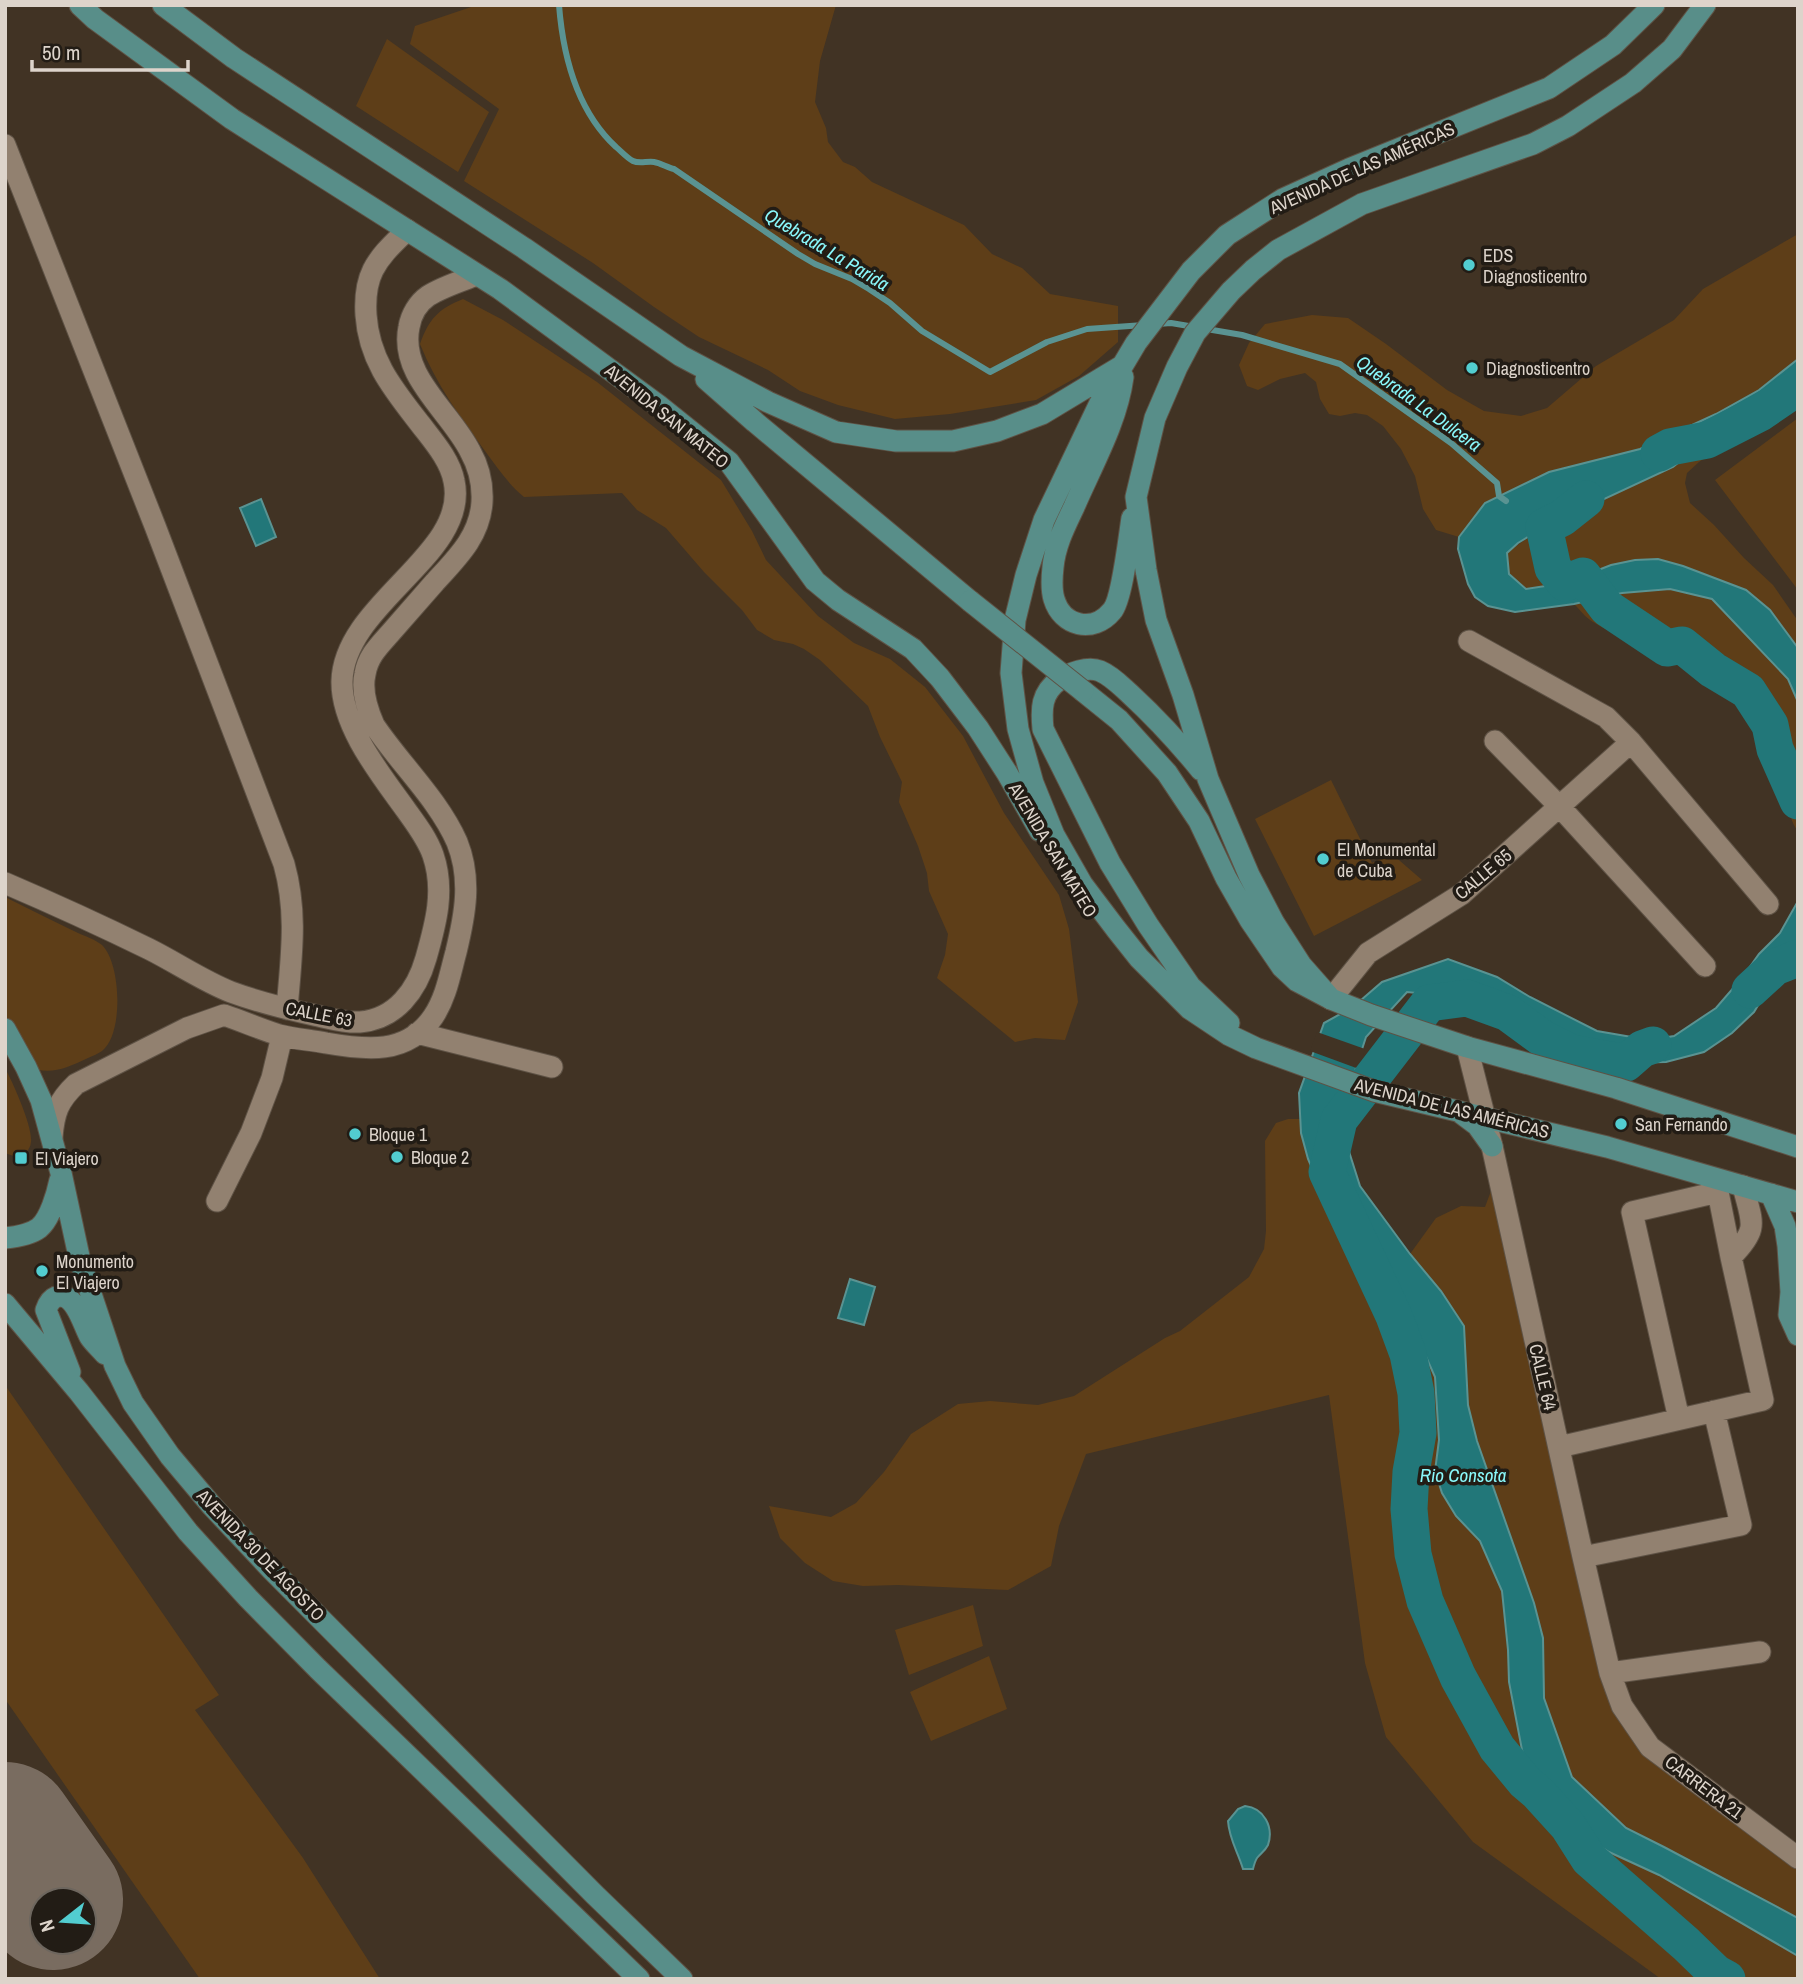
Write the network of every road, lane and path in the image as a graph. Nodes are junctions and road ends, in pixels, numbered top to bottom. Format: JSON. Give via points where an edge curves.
{"nodes":[{"id":1,"x":80,"y":5,"type":"edge"},
{"id":2,"x":163,"y":5,"type":"edge"},
{"id":3,"x":1654,"y":5,"type":"edge"},
{"id":4,"x":1705,"y":5,"type":"edge"},
{"id":5,"x":5,"y":145,"type":"edge"},
{"id":6,"x":407,"y":230,"type":"junction"},
{"id":7,"x":477,"y":275,"type":"junction"},
{"id":8,"x":681,"y":356,"type":"junction"},
{"id":9,"x":1125,"y":365,"type":"junction"},
{"id":10,"x":1136,"y":497,"type":"junction"},
{"id":11,"x":1469,"y":640,"type":"dead end"},
{"id":12,"x":1495,"y":741,"type":"dead end"},
{"id":13,"x":1631,"y":742,"type":"junction"},
{"id":14,"x":1208,"y":779,"type":"junction"},
{"id":15,"x":1560,"y":807,"type":"junction"},
{"id":16,"x":5,"y":883,"type":"edge"},
{"id":17,"x":1768,"y":904,"type":"dead end"},
{"id":18,"x":1705,"y":966,"type":"dead end"},
{"id":19,"x":1331,"y":999,"type":"junction"},
{"id":20,"x":287,"y":1009,"type":"junction"},
{"id":21,"x":1190,"y":1009,"type":"junction"},
{"id":22,"x":5,"y":1029,"type":"edge"},
{"id":23,"x":417,"y":1033,"type":"junction"},
{"id":24,"x":282,"y":1035,"type":"junction"},
{"id":25,"x":1467,"y":1047,"type":"junction"},
{"id":26,"x":1256,"y":1048,"type":"junction"},
{"id":27,"x":552,"y":1068,"type":"dead end"},
{"id":28,"x":1457,"y":1110,"type":"junction"},
{"id":29,"x":1485,"y":1116,"type":"junction"},
{"id":30,"x":1517,"y":1125,"type":"junction"},
{"id":31,"x":52,"y":1137,"type":"junction"},
{"id":32,"x":1492,"y":1146,"type":"junction"},
{"id":33,"x":1798,"y":1147,"type":"edge"},
{"id":34,"x":61,"y":1173,"type":"junction"},
{"id":35,"x":1743,"y":1186,"type":"junction"},
{"id":36,"x":1771,"y":1194,"type":"junction"},
{"id":37,"x":217,"y":1201,"type":"dead end"},
{"id":38,"x":1798,"y":1202,"type":"edge"},
{"id":39,"x":5,"y":1238,"type":"edge"},
{"id":40,"x":1731,"y":1257,"type":"junction"},
{"id":41,"x":5,"y":1304,"type":"edge"},
{"id":42,"x":1798,"y":1335,"type":"edge"},
{"id":43,"x":115,"y":1366,"type":"junction"},
{"id":44,"x":79,"y":1392,"type":"junction"},
{"id":45,"x":1714,"y":1411,"type":"junction"},
{"id":46,"x":1679,"y":1419,"type":"junction"},
{"id":47,"x":1559,"y":1447,"type":"junction"},
{"id":48,"x":1583,"y":1557,"type":"junction"},
{"id":49,"x":1760,"y":1652,"type":"dead end"},
{"id":50,"x":1611,"y":1673,"type":"junction"},
{"id":51,"x":1622,"y":1706,"type":"joint"},
{"id":52,"x":1798,"y":1858,"type":"edge"},
{"id":53,"x":639,"y":1979,"type":"edge"},
{"id":54,"x":682,"y":1979,"type":"edge"}],
"edges":[{"from":1,"to":6,"type":"main road","name":"AVENIDA SAN MATEO","via":[[232,119]]},
{"from":2,"to":8,"type":"main road","via":[[234,58]]},
{"from":3,"to":9,"type":"main road","name":"AVENIDA DE LAS AMÉRICAS","via":[[1613,45],[1549,88],[1283,199],[1227,235],[1191,271],[1136,342]]},
{"from":4,"to":10,"type":"main road","name":"AVENIDA DE LAS AMÉRICAS","via":[[1672,49],[1633,83],[1568,126],[1533,144],[1362,204],[1278,250],[1231,290],[1195,333],[1177,367],[1155,418]]},
{"from":5,"to":20,"type":"street","via":[[284,864],[293,918]]},
{"from":6,"to":7,"type":"main road","name":"AVENIDA SAN MATEO"},
{"from":6,"to":20,"type":"street","name":"CALLE 63","via":[[383,254],[369,279],[367,326],[388,382],[448,463],[456,502],[446,532],[360,631],[342,683],[356,733],[432,851],[440,890],[438,916],[422,973],[410,995],[392,1010],[372,1020],[345,1022]]},
{"from":7,"to":21,"type":"main road","name":"AVENIDA SAN MATEO","via":[[648,397],[729,462],[815,580],[913,649],[978,727],[1083,907],[1138,971]]},
{"from":7,"to":23,"type":"street","name":"CALLE 63","via":[[421,302],[410,323],[408,349],[420,380],[478,466],[482,484],[478,523],[467,546],[374,651],[363,683],[374,725],[450,828],[466,881],[463,923],[446,988],[432,1019]]},
{"from":8,"to":9,"type":"main road","via":[[836,432],[896,441],[953,440],[997,431],[1042,414]]},
{"from":8,"to":19,"type":"main road","bridge":true,"via":[[970,601],[1119,720],[1167,773],[1199,821],[1226,878],[1282,967],[1297,981]]},
{"from":9,"to":10,"type":"main road","via":[[1120,396],[1059,540],[1054,564],[1053,598],[1074,623],[1090,626],[1113,611]]},
{"from":9,"to":21,"type":"main road","name":"AVENIDA DE LAS AMÉRICAS","via":[[1099,405],[1044,520],[1015,620],[1011,673],[1018,729],[1054,835],[1082,884],[1116,929]]},
{"from":10,"to":14,"type":"main road","name":"AVENIDA DE LAS AMÉRICAS","via":[[1156,620]]},
{"from":11,"to":13,"type":"street","via":[[1606,717]]},
{"from":12,"to":15,"type":"street"},
{"from":13,"to":15,"type":"street","name":"CALLE 65"},
{"from":13,"to":17,"type":"street"},
{"from":14,"to":19,"type":"main road","name":"AVENIDA DE LAS AMÉRICAS","via":[[1274,923],[1301,965]]},
{"from":14,"to":26,"type":"main road","via":[[1156,717],[1098,670],[1083,670],[1061,679],[1044,698],[1043,729],[1110,863],[1190,986]]},
{"from":15,"to":18,"type":"street"},
{"from":15,"to":19,"type":"street","name":"CALLE 65","via":[[1462,894],[1368,953]]},
{"from":16,"to":20,"type":"street","name":"CALLE 63","via":[[231,992]]},
{"from":19,"to":25,"type":"main road","name":"AVENIDA DE LAS AMÉRICAS"},
{"from":21,"to":26,"type":"main road","name":"AVENIDA DE LAS AMÉRICAS"},
{"from":22,"to":31,"type":"main road","name":"AVENIDA 30 DE AGOSTO","via":[[41,1100]]},
{"from":23,"to":24,"type":"street","name":"CALLE 63","via":[[376,1049]]},
{"from":23,"to":27,"type":"street"},
{"from":24,"to":31,"type":"street","name":"CALLE 63","via":[[224,1014],[187,1028],[76,1084],[54,1115]]},
{"from":24,"to":37,"type":"street","via":[[251,1133]]},
{"from":25,"to":29,"type":"street","name":"CALLE 64"},
{"from":25,"to":33,"type":"main road","name":"AVENIDA DE LAS AMÉRICAS","via":[[1616,1088]]},
{"from":26,"to":28,"type":"main road","name":"AVENIDA DE LAS AMÉRICAS","via":[[1374,1091]]},
{"from":28,"to":29,"type":"main road","name":"AVENIDA DE LAS AMÉRICAS"},
{"from":28,"to":32,"type":"main road","via":[[1477,1125]]},
{"from":29,"to":30,"type":"main road","name":"AVENIDA DE LAS AMÉRICAS"},
{"from":29,"to":32,"type":"street","name":"CALLE 64"},
{"from":30,"to":32,"type":"main road","via":[[1499,1129]]},
{"from":30,"to":35,"type":"main road","name":"AVENIDA DE LAS AMÉRICAS"},
{"from":31,"to":34,"type":"main road","name":"AVENIDA 30 DE AGOSTO"},
{"from":32,"to":47,"type":"street","name":"CALLE 64"},
{"from":34,"to":39,"type":"main road","via":[[56,1199],[40,1228]]},
{"from":34,"to":43,"type":"main road","name":"AVENIDA 30 DE AGOSTO","via":[[80,1261]]},
{"from":35,"to":36,"type":"main road","name":"AVENIDA DE LAS AMÉRICAS"},
{"from":35,"to":40,"type":"street","via":[[1753,1224],[1746,1242]]},
{"from":36,"to":38,"type":"main road","name":"AVENIDA DE LAS AMÉRICAS"},
{"from":36,"to":42,"type":"main road","via":[[1785,1226],[1790,1315]]},
{"from":40,"to":45,"type":"street","via":[[1763,1400]]},
{"from":40,"to":46,"type":"street","via":[[1718,1192],[1632,1212]]},
{"from":41,"to":44,"type":"main road","name":"AVENIDA 30 DE AGOSTO"},
{"from":43,"to":44,"type":"main road","via":[[91,1338],[70,1299],[55,1297],[46,1310],[48,1318]]},
{"from":43,"to":54,"type":"main road","name":"AVENIDA 30 DE AGOSTO","via":[[133,1404],[212,1506]]},
{"from":44,"to":53,"type":"main road","name":"AVENIDA 30 DE AGOSTO","via":[[188,1532],[248,1598]]},
{"from":45,"to":46,"type":"street"},
{"from":45,"to":48,"type":"street","via":[[1741,1525]]},
{"from":46,"to":47,"type":"street"},
{"from":47,"to":48,"type":"street","name":"CALLE 64"},
{"from":48,"to":50,"type":"street","name":"CALLE 64"},
{"from":49,"to":50,"type":"street"},
{"from":50,"to":51,"type":"street","name":"CALLE 64"},
{"from":51,"to":52,"type":"street","name":"CARRERA 21","via":[[1650,1747]]}]}
